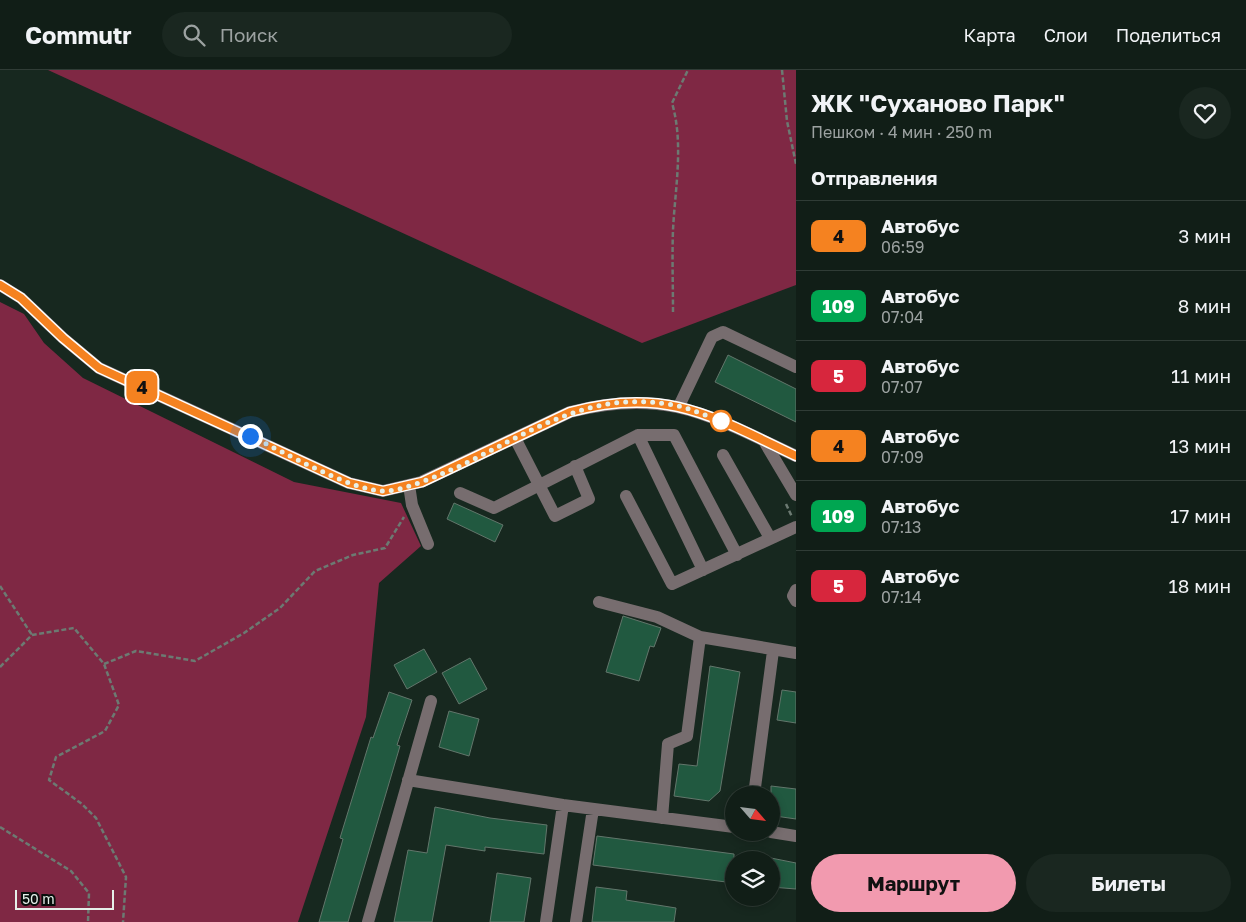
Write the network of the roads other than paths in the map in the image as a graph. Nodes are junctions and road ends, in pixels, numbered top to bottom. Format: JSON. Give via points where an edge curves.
{"nodes":[{"id":1,"x":0,"y":285,"type":"edge"},
{"id":2,"x":796,"y":367,"type":"edge"},
{"id":3,"x":679,"y":406,"type":"junction"},
{"id":4,"x":638,"y":435,"type":"junction"},
{"id":5,"x":515,"y":438,"type":"junction"},
{"id":6,"x":764,"y":441,"type":"junction"},
{"id":7,"x":723,"y":455,"type":"dead end"},
{"id":8,"x":796,"y":456,"type":"edge"},
{"id":9,"x":575,"y":466,"type":"junction"},
{"id":10,"x":539,"y":484,"type":"junction"},
{"id":11,"x":409,"y":485,"type":"junction"},
{"id":12,"x":460,"y":493,"type":"dead end"},
{"id":13,"x":796,"y":495,"type":"edge"},
{"id":14,"x":626,"y":496,"type":"dead end"},
{"id":15,"x":796,"y":527,"type":"edge"},
{"id":16,"x":770,"y":538,"type":"junction"},
{"id":17,"x":428,"y":544,"type":"dead end"},
{"id":18,"x":737,"y":555,"type":"junction"},
{"id":19,"x":703,"y":570,"type":"junction"},
{"id":20,"x":796,"y":590,"type":"edge"},
{"id":21,"x":796,"y":601,"type":"edge"},
{"id":22,"x":598,"y":602,"type":"dead end"},
{"id":23,"x":700,"y":636,"type":"junction"},
{"id":24,"x":773,"y":651,"type":"junction"},
{"id":25,"x":796,"y":653,"type":"edge"},
{"id":26,"x":431,"y":701,"type":"dead end"},
{"id":27,"x":408,"y":780,"type":"junction"},
{"id":28,"x":755,"y":786,"type":"edge"},
{"id":29,"x":563,"y":805,"type":"junction"},
{"id":30,"x":593,"y":809,"type":"junction"},
{"id":31,"x":662,"y":818,"type":"junction"},
{"id":32,"x":725,"y":826,"type":"edge"},
{"id":33,"x":780,"y":833,"type":"edge"},
{"id":34,"x":796,"y":836,"type":"edge"},
{"id":35,"x":368,"y":922,"type":"edge"},
{"id":36,"x":546,"y":922,"type":"edge"},
{"id":37,"x":576,"y":922,"type":"edge"}],
"edges":[{"from":1,"to":11,"type":"street","via":[[21,298],[99,368],[349,483],[383,491]]},
{"from":2,"to":3,"type":"street","via":[[723,332],[712,337]]},
{"from":3,"to":5,"type":"street","via":[[639,401],[591,407],[570,412]]},
{"from":3,"to":6,"type":"street"},
{"from":4,"to":9,"type":"street"},
{"from":4,"to":18,"type":"street","via":[[674,435]]},
{"from":4,"to":19,"type":"street"},
{"from":5,"to":10,"type":"street"},
{"from":5,"to":11,"type":"street","via":[[445,473]]},
{"from":6,"to":8,"type":"street"},
{"from":6,"to":13,"type":"street"},
{"from":7,"to":16,"type":"street"},
{"from":9,"to":10,"type":"street"},
{"from":9,"to":10,"type":"street","via":[[589,499],[555,516]]},
{"from":10,"to":12,"type":"street","via":[[494,508]]},
{"from":11,"to":17,"type":"street","via":[[412,505]]},
{"from":14,"to":19,"type":"street","via":[[672,584]]},
{"from":15,"to":16,"type":"street"},
{"from":16,"to":18,"type":"street"},
{"from":18,"to":19,"type":"street"},
{"from":20,"to":21,"type":"street","via":[[793,596]]},
{"from":22,"to":23,"type":"street","via":[[657,617]]},
{"from":23,"to":24,"type":"street"},
{"from":23,"to":31,"type":"street","via":[[687,736],[668,744]]},
{"from":24,"to":25,"type":"street"},
{"from":24,"to":28,"type":"street"},
{"from":26,"to":27,"type":"street"},
{"from":27,"to":29,"type":"street"},
{"from":27,"to":35,"type":"street"},
{"from":29,"to":30,"type":"street"},
{"from":29,"to":36,"type":"street"},
{"from":30,"to":31,"type":"street"},
{"from":30,"to":37,"type":"street"},
{"from":31,"to":32,"type":"street"},
{"from":33,"to":34,"type":"street"}]}
